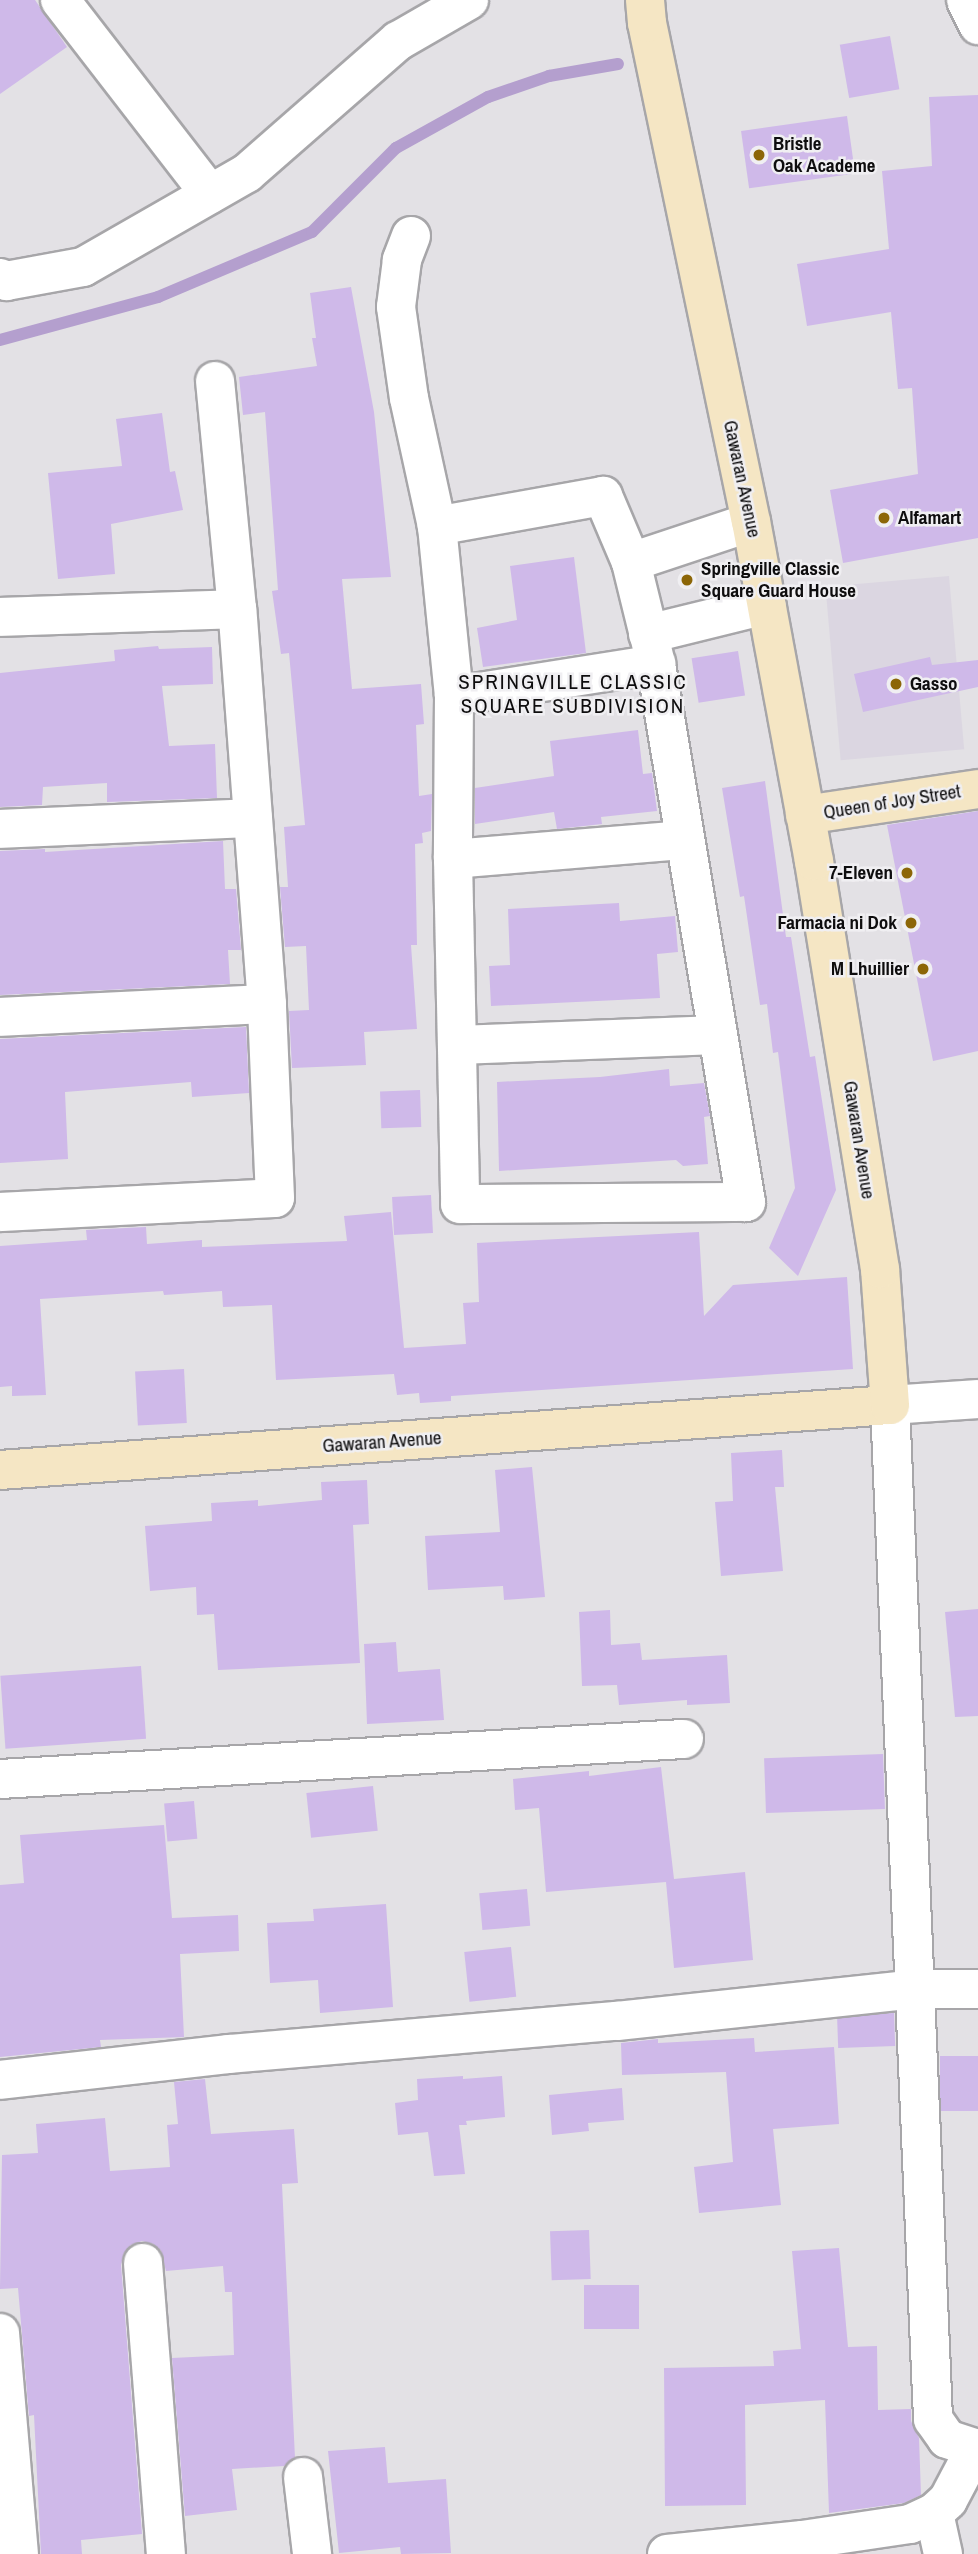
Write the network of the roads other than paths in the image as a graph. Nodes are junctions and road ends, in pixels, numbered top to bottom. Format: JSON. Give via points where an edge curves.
{"nodes":[{"id":1,"x":60,"y":0,"type":"edge"},
{"id":2,"x":469,"y":0,"type":"edge"},
{"id":3,"x":645,"y":0,"type":"edge"},
{"id":4,"x":966,"y":0,"type":"edge"},
{"id":5,"x":978,"y":25,"type":"edge"},
{"id":6,"x":210,"y":194,"type":"junction"},
{"id":7,"x":411,"y":236,"type":"dead end"},
{"id":8,"x":0,"y":278,"type":"edge"},
{"id":9,"x":215,"y":382,"type":"dead end"},
{"id":10,"x":751,"y":522,"type":"junction"},
{"id":11,"x":437,"y":526,"type":"junction"},
{"id":12,"x":631,"y":562,"type":"junction"},
{"id":13,"x":766,"y":605,"type":"junction"},
{"id":14,"x":237,"y":610,"type":"junction"},
{"id":15,"x":0,"y":617,"type":"edge"},
{"id":16,"x":652,"y":649,"type":"junction"},
{"id":17,"x":454,"y":696,"type":"junction"},
{"id":18,"x":978,"y":789,"type":"edge"},
{"id":19,"x":805,"y":815,"type":"junction"},
{"id":20,"x":253,"y":818,"type":"junction"},
{"id":21,"x":0,"y":829,"type":"edge"},
{"id":22,"x":684,"y":840,"type":"junction"},
{"id":23,"x":453,"y":859,"type":"junction"},
{"id":24,"x":267,"y":1004,"type":"junction"},
{"id":25,"x":0,"y":1017,"type":"edge"},
{"id":26,"x":718,"y":1035,"type":"junction"},
{"id":27,"x":458,"y":1045,"type":"junction"},
{"id":28,"x":0,"y":1212,"type":"edge"},
{"id":29,"x":978,"y":1399,"type":"edge"},
{"id":30,"x":890,"y":1405,"type":"junction"},
{"id":31,"x":0,"y":1470,"type":"edge"},
{"id":32,"x":684,"y":1739,"type":"dead end"},
{"id":33,"x":0,"y":1779,"type":"edge"},
{"id":34,"x":915,"y":1989,"type":"junction"},
{"id":35,"x":978,"y":1989,"type":"edge"},
{"id":36,"x":0,"y":2080,"type":"edge"},
{"id":37,"x":143,"y":2263,"type":"dead end"},
{"id":38,"x":0,"y":2333,"type":"edge"},
{"id":39,"x":976,"y":2449,"type":"edge"},
{"id":40,"x":303,"y":2477,"type":"dead end"},
{"id":41,"x":934,"y":2513,"type":"junction"},
{"id":42,"x":19,"y":2554,"type":"edge"},
{"id":43,"x":166,"y":2554,"type":"edge"},
{"id":44,"x":312,"y":2554,"type":"edge"},
{"id":45,"x":667,"y":2554,"type":"edge"},
{"id":46,"x":943,"y":2554,"type":"edge"}],
"edges":[{"from":1,"to":6,"type":"street"},
{"from":2,"to":6,"type":"street","via":[[398,41],[247,173]]},
{"from":3,"to":10,"type":"street","name":"Gawaran Avenue"},
{"from":4,"to":5,"type":"street"},
{"from":6,"to":8,"type":"street","via":[[83,267],[6,281]]},
{"from":7,"to":11,"type":"street","via":[[402,260],[396,307],[409,398]]},
{"from":9,"to":14,"type":"street"},
{"from":10,"to":12,"type":"street"},
{"from":10,"to":13,"type":"street","name":"Gawaran Avenue"},
{"from":11,"to":12,"type":"street","via":[[603,496]]},
{"from":11,"to":17,"type":"street"},
{"from":12,"to":16,"type":"street"},
{"from":13,"to":16,"type":"street"},
{"from":13,"to":19,"type":"street","name":"Gawaran Avenue"},
{"from":14,"to":15,"type":"street"},
{"from":14,"to":20,"type":"street"},
{"from":16,"to":17,"type":"street"},
{"from":16,"to":22,"type":"street"},
{"from":17,"to":23,"type":"street"},
{"from":18,"to":19,"type":"street","name":"Queen of Joy Street"},
{"from":19,"to":30,"type":"street","name":"Gawaran Avenue","via":[[880,1269]]},
{"from":20,"to":21,"type":"street"},
{"from":20,"to":24,"type":"street"},
{"from":22,"to":23,"type":"street"},
{"from":22,"to":26,"type":"street"},
{"from":23,"to":27,"type":"street"},
{"from":24,"to":25,"type":"street"},
{"from":24,"to":28,"type":"street","via":[[275,1198]]},
{"from":26,"to":27,"type":"street"},
{"from":26,"to":27,"type":"street","via":[[746,1202],[460,1203]]},
{"from":29,"to":30,"type":"street"},
{"from":30,"to":31,"type":"street","name":"Gawaran Avenue"},
{"from":30,"to":34,"type":"street"},
{"from":32,"to":33,"type":"street"},
{"from":34,"to":35,"type":"street"},
{"from":34,"to":36,"type":"street"},
{"from":34,"to":39,"type":"street","via":[[933,2419],[947,2439]]},
{"from":37,"to":43,"type":"street"},
{"from":38,"to":42,"type":"street"},
{"from":39,"to":41,"type":"street","via":[[948,2500]]},
{"from":40,"to":44,"type":"street"},
{"from":41,"to":45,"type":"street","via":[[910,2524],[846,2535]]},
{"from":41,"to":46,"type":"street"}]}
